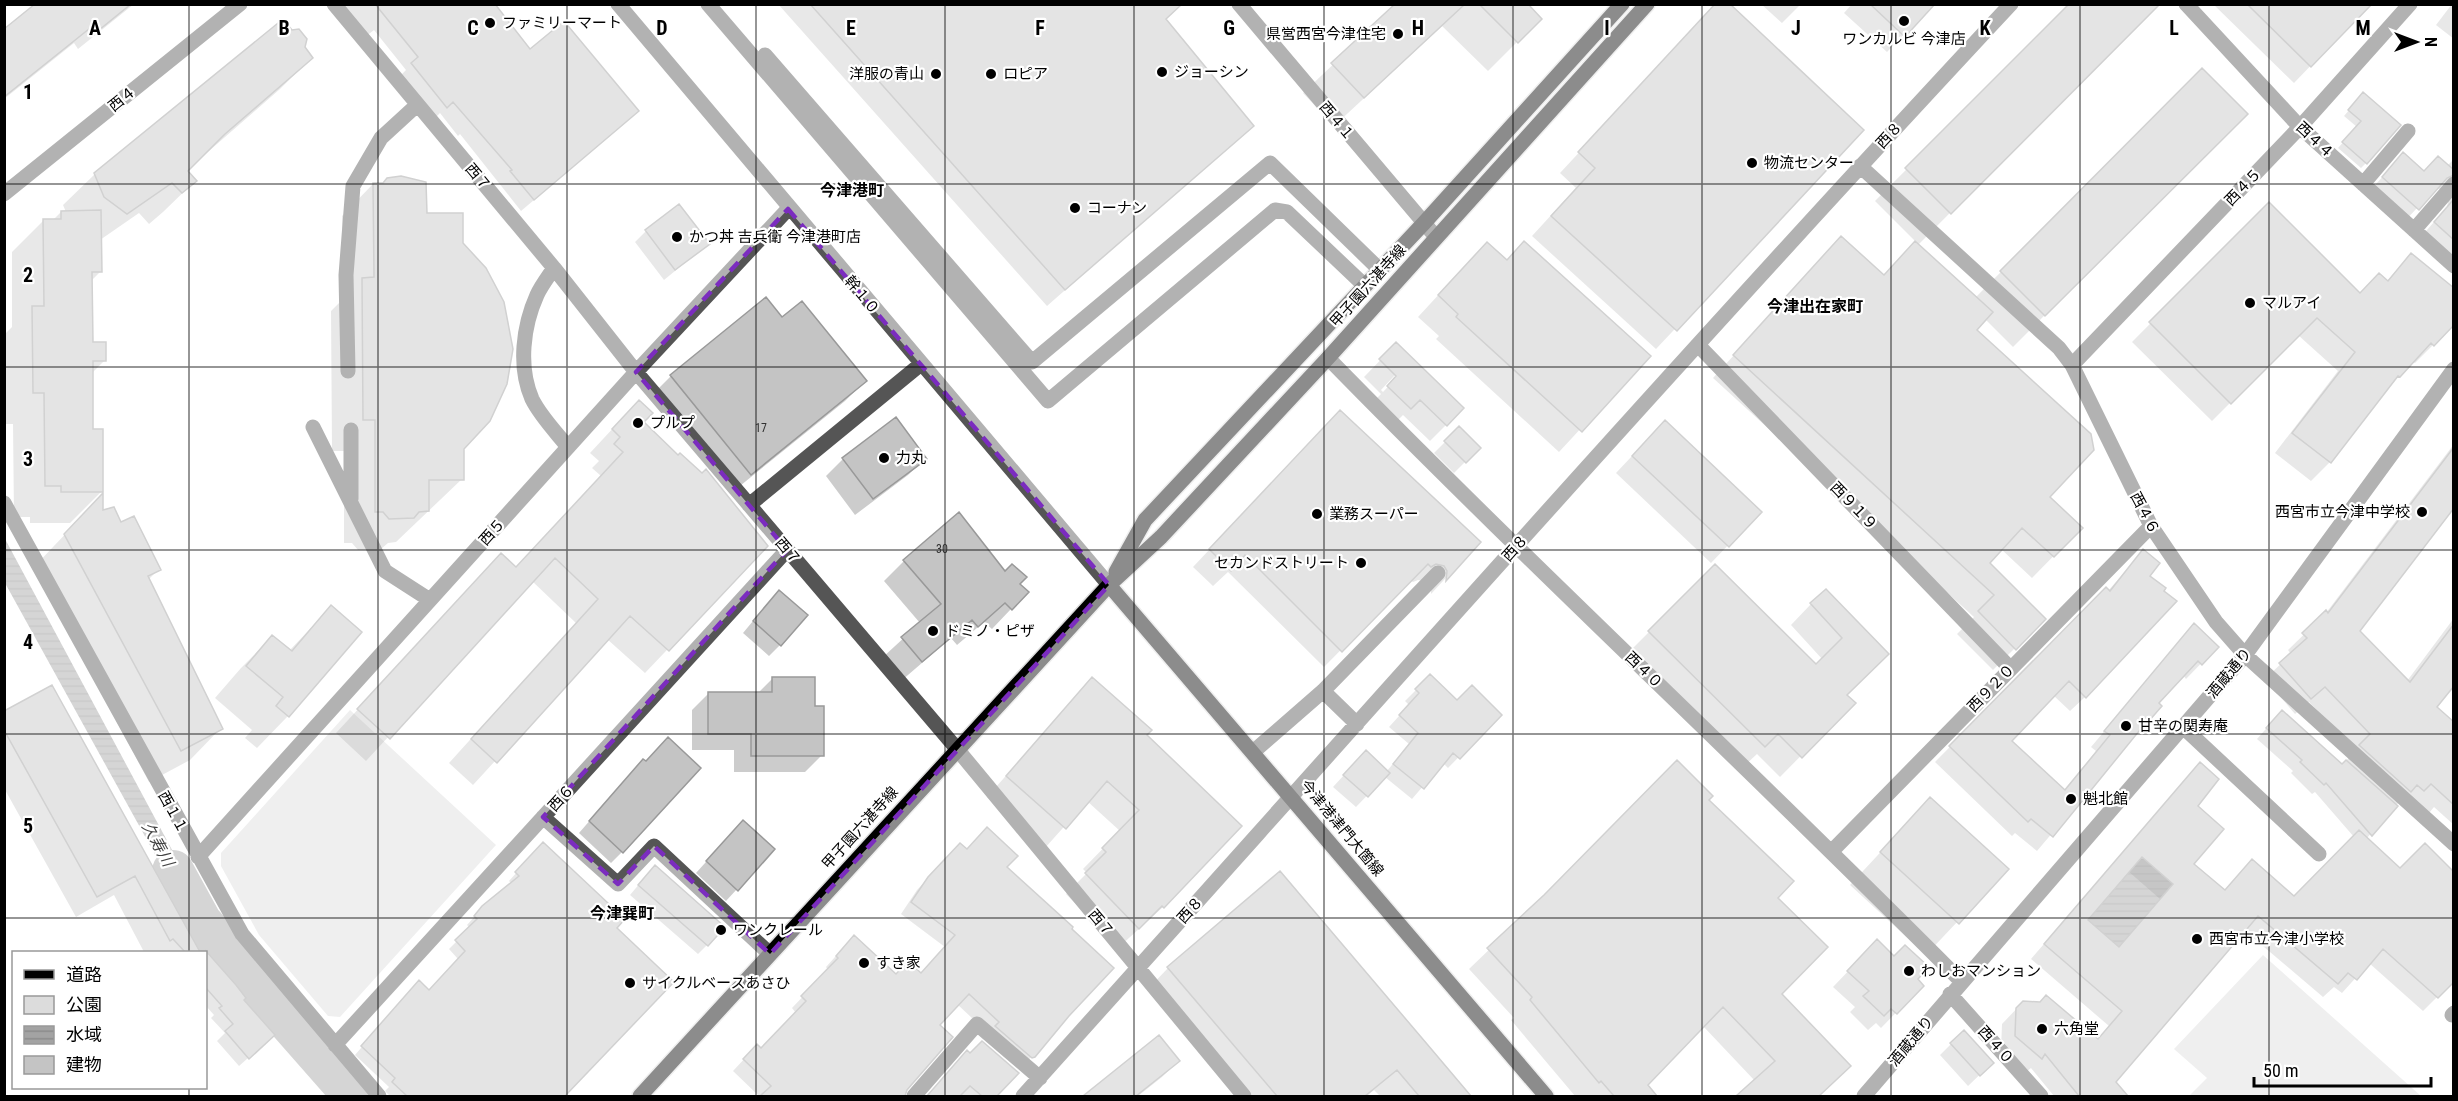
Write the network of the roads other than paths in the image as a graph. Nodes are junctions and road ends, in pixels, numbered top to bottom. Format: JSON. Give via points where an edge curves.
{"nodes":[{"id":1,"x":240,"y":4,"type":"edge"},
{"id":2,"x":334,"y":4,"type":"edge"},
{"id":3,"x":618,"y":4,"type":"edge"},
{"id":4,"x":708,"y":4,"type":"edge"},
{"id":5,"x":723,"y":4,"type":"edge"},
{"id":6,"x":1239,"y":4,"type":"edge"},
{"id":7,"x":1622,"y":4,"type":"edge"},
{"id":8,"x":1647,"y":4,"type":"edge"},
{"id":9,"x":2011,"y":4,"type":"edge"},
{"id":10,"x":2186,"y":4,"type":"edge"},
{"id":11,"x":2410,"y":4,"type":"edge"},
{"id":12,"x":417,"y":105,"type":"junction"},
{"id":13,"x":2300,"y":127,"type":"junction"},
{"id":14,"x":2408,"y":131,"type":"dead end"},
{"id":15,"x":1860,"y":166,"type":"junction"},
{"id":16,"x":2363,"y":184,"type":"junction"},
{"id":17,"x":2454,"y":184,"type":"edge"},
{"id":18,"x":4,"y":194,"type":"edge"},
{"id":19,"x":789,"y":209,"type":"junction"},
{"id":20,"x":1424,"y":223,"type":"junction"},
{"id":21,"x":2414,"y":230,"type":"junction"},
{"id":22,"x":1436,"y":237,"type":"junction"},
{"id":23,"x":2454,"y":266,"type":"edge"},
{"id":24,"x":554,"y":268,"type":"junction"},
{"id":25,"x":1380,"y":270,"type":"junction"},
{"id":26,"x":1365,"y":286,"type":"junction"},
{"id":27,"x":1698,"y":345,"type":"junction"},
{"id":28,"x":1328,"y":357,"type":"junction"},
{"id":29,"x":921,"y":364,"type":"junction"},
{"id":30,"x":2072,"y":365,"type":"junction"},
{"id":31,"x":2454,"y":369,"type":"edge"},
{"id":32,"x":348,"y":371,"type":"dead end"},
{"id":33,"x":636,"y":372,"type":"junction"},
{"id":34,"x":313,"y":427,"type":"dead end"},
{"id":35,"x":351,"y":430,"type":"dead end"},
{"id":36,"x":568,"y":447,"type":"junction"},
{"id":37,"x":4,"y":503,"type":"edge"},
{"id":38,"x":351,"y":503,"type":"junction"},
{"id":39,"x":749,"y":505,"type":"junction"},
{"id":40,"x":2151,"y":526,"type":"junction"},
{"id":41,"x":1516,"y":547,"type":"junction"},
{"id":42,"x":786,"y":550,"type":"junction"},
{"id":43,"x":1438,"y":573,"type":"dead end"},
{"id":44,"x":1109,"y":585,"type":"junction"},
{"id":45,"x":430,"y":600,"type":"junction"},
{"id":46,"x":2245,"y":655,"type":"junction"},
{"id":47,"x":2010,"y":668,"type":"junction"},
{"id":48,"x":1323,"y":691,"type":"junction"},
{"id":49,"x":1357,"y":724,"type":"junction"},
{"id":50,"x":2183,"y":727,"type":"junction"},
{"id":51,"x":957,"y":748,"type":"junction"},
{"id":52,"x":1253,"y":752,"type":"junction"},
{"id":53,"x":1292,"y":797,"type":"junction"},
{"id":54,"x":543,"y":817,"type":"junction"},
{"id":55,"x":2454,"y":844,"type":"edge"},
{"id":56,"x":1832,"y":851,"type":"junction"},
{"id":57,"x":2319,"y":854,"type":"dead end"},
{"id":58,"x":198,"y":857,"type":"junction"},
{"id":59,"x":770,"y":954,"type":"junction"},
{"id":60,"x":1139,"y":968,"type":"junction"},
{"id":61,"x":1962,"y":982,"type":"junction"},
{"id":62,"x":1950,"y":994,"type":"junction"},
{"id":63,"x":335,"y":1045,"type":"junction"},
{"id":64,"x":1040,"y":1078,"type":"junction"},
{"id":65,"x":379,"y":1096,"type":"edge"},
{"id":66,"x":640,"y":1096,"type":"edge"},
{"id":67,"x":914,"y":1096,"type":"edge"},
{"id":68,"x":1023,"y":1096,"type":"edge"},
{"id":69,"x":1244,"y":1096,"type":"edge"},
{"id":70,"x":1546,"y":1096,"type":"edge"},
{"id":71,"x":1864,"y":1096,"type":"edge"},
{"id":72,"x":2041,"y":1096,"type":"edge"}],
"edges":[{"from":1,"to":18,"type":"street","name":"西４"},
{"from":2,"to":12,"type":"street","name":"西７"},
{"from":3,"to":19,"type":"street","name":"幹１０"},
{"from":4,"to":26,"type":"street","via":[[1048,401],[1275,210],[1287,212]]},
{"from":5,"to":25,"type":"street","via":[[1032,362],[1270,163]]},
{"from":6,"to":20,"type":"street","name":"西４１"},
{"from":7,"to":20,"type":"main road","name":"甲子園六湛寺線"},
{"from":8,"to":22,"type":"main road","name":"甲子園六湛寺線"},
{"from":9,"to":15,"type":"street","name":"西８"},
{"from":10,"to":13,"type":"street","name":"西４４"},
{"from":11,"to":13,"type":"street","name":"西４５"},
{"from":12,"to":24,"type":"street","name":"西７"},
{"from":12,"to":32,"type":"street","via":[[381,138],[353,186],[346,275]]},
{"from":13,"to":16,"type":"street","name":"西４４"},
{"from":13,"to":30,"type":"street","name":"西４５"},
{"from":14,"to":16,"type":"street"},
{"from":15,"to":27,"type":"street","name":"西８"},
{"from":15,"to":30,"type":"street","name":"西４６","via":[[2059,348]]},
{"from":16,"to":21,"type":"street","name":"西４４"},
{"from":17,"to":21,"type":"street"},
{"from":19,"to":29,"type":"street","name":"幹１０"},
{"from":19,"to":33,"type":"street","name":"西５"},
{"from":20,"to":22,"type":"street","name":"西４１"},
{"from":20,"to":25,"type":"main road","name":"甲子園六湛寺線"},
{"from":21,"to":23,"type":"street","name":"西４４"},
{"from":22,"to":28,"type":"main road","name":"甲子園六湛寺線"},
{"from":24,"to":33,"type":"street","name":"西７"},
{"from":24,"to":36,"type":"street","via":[[537,295],[526,328],[523,362],[532,398]]},
{"from":25,"to":26,"type":"main road","name":"甲子園六湛寺線"},
{"from":26,"to":44,"type":"main road","name":"甲子園六湛寺線","via":[[1144,520]]},
{"from":27,"to":41,"type":"street","name":"西８"},
{"from":27,"to":47,"type":"street","name":"西９１９"},
{"from":28,"to":41,"type":"street","name":"西４０"},
{"from":28,"to":44,"type":"main road","name":"甲子園六湛寺線","via":[[1161,537]]},
{"from":29,"to":39,"type":"street"},
{"from":29,"to":44,"type":"street","name":"幹１０"},
{"from":30,"to":40,"type":"street","name":"西４６"},
{"from":31,"to":46,"type":"street","name":"酒蔵通り"},
{"from":33,"to":36,"type":"street","name":"西５"},
{"from":33,"to":39,"type":"street","name":"西７"},
{"from":34,"to":38,"type":"street"},
{"from":35,"to":38,"type":"street"},
{"from":36,"to":45,"type":"street","name":"西５"},
{"from":37,"to":58,"type":"street","name":"西１１"},
{"from":38,"to":45,"type":"street","via":[[385,571]]},
{"from":39,"to":42,"type":"street","name":"西７"},
{"from":40,"to":46,"type":"street","name":"西４６","via":[[2216,622]]},
{"from":40,"to":47,"type":"street","name":"西９２０"},
{"from":41,"to":49,"type":"street","name":"西８"},
{"from":41,"to":56,"type":"street","name":"西４０"},
{"from":42,"to":51,"type":"street","name":"西７"},
{"from":42,"to":54,"type":"street","name":"西６"},
{"from":43,"to":48,"type":"street"},
{"from":44,"to":51,"type":"main road","name":"甲子園六湛寺線"},
{"from":44,"to":52,"type":"main road","name":"今津港津門大箇線"},
{"from":45,"to":58,"type":"street","name":"西５"},
{"from":46,"to":50,"type":"street","name":"酒蔵通り"},
{"from":46,"to":55,"type":"street","name":"西４６"},
{"from":47,"to":56,"type":"street","name":"西９２０"},
{"from":48,"to":49,"type":"street"},
{"from":48,"to":52,"type":"street"},
{"from":49,"to":53,"type":"street","name":"西８"},
{"from":50,"to":57,"type":"street"},
{"from":50,"to":61,"type":"street","name":"酒蔵通り"},
{"from":51,"to":59,"type":"main road","name":"甲子園六湛寺線"},
{"from":51,"to":60,"type":"street","name":"西７"},
{"from":52,"to":53,"type":"main road","name":"今津港津門大箇線"},
{"from":53,"to":60,"type":"street","name":"西８"},
{"from":53,"to":70,"type":"main road","name":"今津港津門大箇線"},
{"from":54,"to":59,"type":"street","via":[[618,884],[654,846]]},
{"from":54,"to":63,"type":"street","name":"西６"},
{"from":56,"to":61,"type":"street","name":"西４０"},
{"from":58,"to":63,"type":"street","name":"西１１","via":[[242,934]]},
{"from":59,"to":66,"type":"main road","name":"甲子園六湛寺線"},
{"from":60,"to":64,"type":"street","name":"西８"},
{"from":60,"to":69,"type":"street","name":"西７"},
{"from":61,"to":62,"type":"street","name":"酒蔵通り"},
{"from":62,"to":71,"type":"street","name":"酒蔵通り"},
{"from":62,"to":72,"type":"street","name":"西４０"},
{"from":63,"to":65,"type":"street","name":"西１１"},
{"from":64,"to":67,"type":"street","via":[[977,1024]]},
{"from":64,"to":68,"type":"street","name":"西８"}]}
